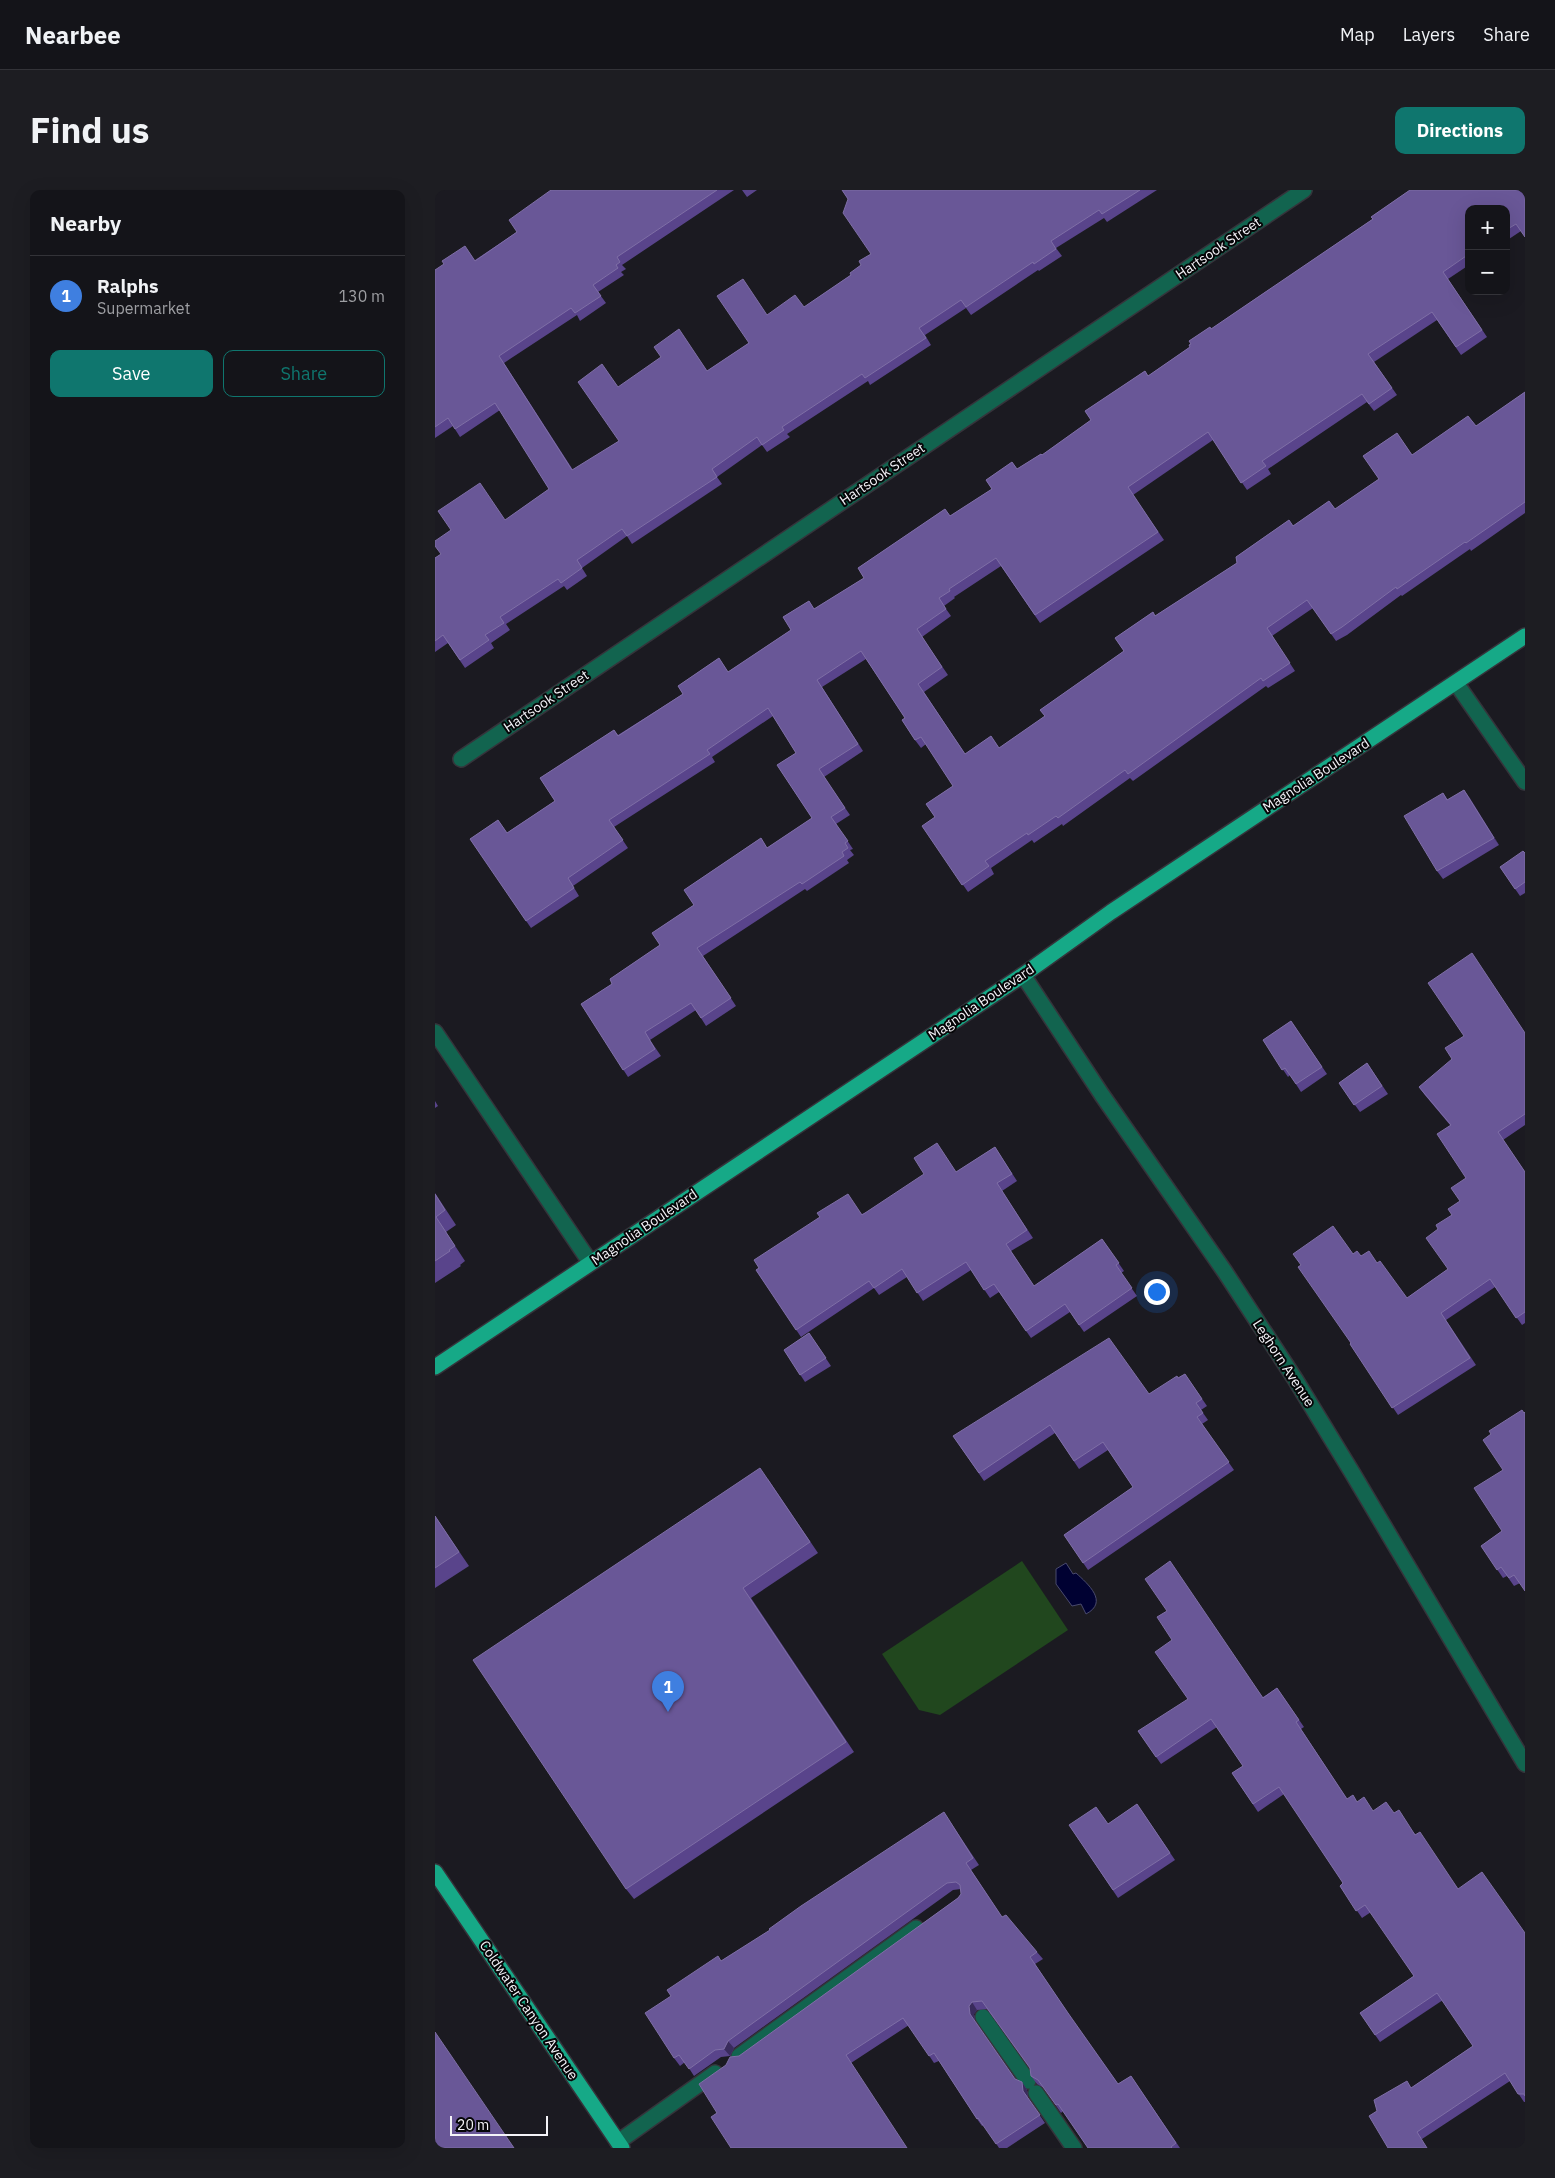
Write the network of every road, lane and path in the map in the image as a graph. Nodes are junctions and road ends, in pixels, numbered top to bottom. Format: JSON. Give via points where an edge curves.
{"nodes":[{"id":1,"x":1304,"y":190,"type":"edge"},
{"id":2,"x":1525,"y":636,"type":"edge"},
{"id":3,"x":1457,"y":683,"type":"junction"},
{"id":4,"x":461,"y":759,"type":"dead end"},
{"id":5,"x":1525,"y":782,"type":"edge"},
{"id":6,"x":1023,"y":975,"type":"junction"},
{"id":7,"x":435,"y":1032,"type":"edge"},
{"id":8,"x":590,"y":1262,"type":"junction"},
{"id":9,"x":435,"y":1367,"type":"edge"},
{"id":10,"x":1525,"y":1764,"type":"edge"},
{"id":11,"x":435,"y":1872,"type":"edge"},
{"id":12,"x":927,"y":1920,"type":"edge"},
{"id":13,"x":983,"y":2016,"type":"edge"},
{"id":14,"x":739,"y":2056,"type":"edge"},
{"id":15,"x":726,"y":2065,"type":"edge"},
{"id":16,"x":620,"y":2145,"type":"edge"},
{"id":17,"x":1074,"y":2148,"type":"edge"}],
"edges":[{"from":1,"to":4,"type":"street","name":"Hartsook Street"},
{"from":2,"to":3,"type":"main road","name":"Magnolia Boulevard"},
{"from":3,"to":5,"type":"street"},
{"from":3,"to":6,"type":"main road","name":"Magnolia Boulevard","via":[[1111,912]]},
{"from":6,"to":8,"type":"main road","name":"Magnolia Boulevard"},
{"from":6,"to":10,"type":"street","name":"Leghorn Avenue","via":[[1295,1379]]},
{"from":7,"to":8,"type":"street"},
{"from":8,"to":9,"type":"main road","name":"Magnolia Boulevard"},
{"from":11,"to":16,"type":"main road","name":"Coldwater Canyon Avenue"},
{"from":12,"to":14,"type":"street"},
{"from":13,"to":17,"type":"street"},
{"from":15,"to":16,"type":"street"}]}
